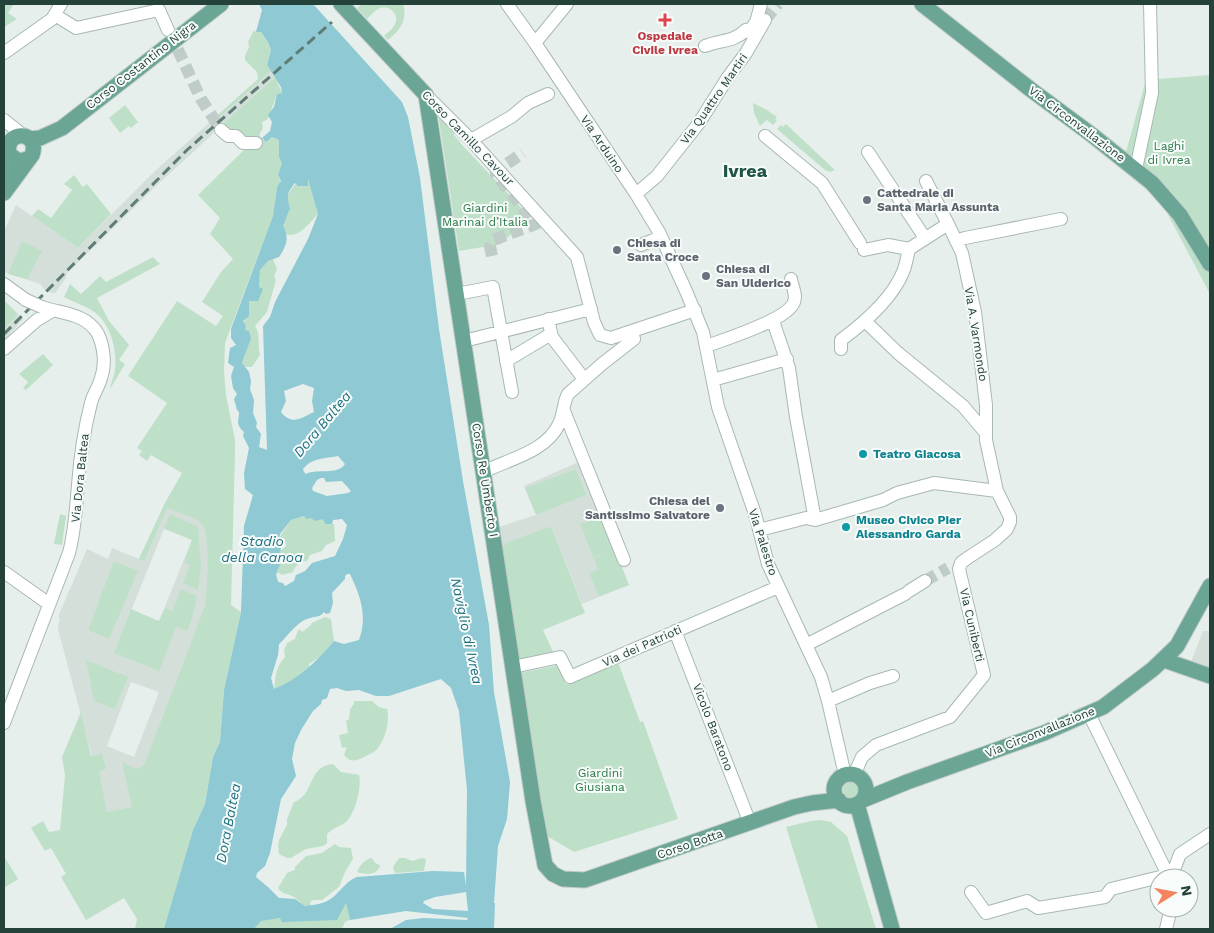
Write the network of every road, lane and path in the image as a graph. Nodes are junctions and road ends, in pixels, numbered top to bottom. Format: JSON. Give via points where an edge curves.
{"nodes":[{"id":1,"x":61,"y":4,"type":"edge"},
{"id":2,"x":221,"y":4,"type":"edge"},
{"id":3,"x":341,"y":4,"type":"edge"},
{"id":4,"x":507,"y":4,"type":"edge"},
{"id":5,"x":567,"y":4,"type":"edge"},
{"id":6,"x":761,"y":4,"type":"edge"},
{"id":7,"x":922,"y":4,"type":"edge"},
{"id":8,"x":1150,"y":4,"type":"edge"},
{"id":9,"x":55,"y":15,"type":"junction"},
{"id":10,"x":762,"y":22,"type":"junction"},
{"id":11,"x":168,"y":30,"type":"tunnel mouth"},
{"id":12,"x":535,"y":43,"type":"junction"},
{"id":13,"x":705,"y":46,"type":"dead end"},
{"id":14,"x":4,"y":53,"type":"edge"},
{"id":15,"x":557,"y":89,"type":"junction"},
{"id":16,"x":426,"y":96,"type":"junction"},
{"id":17,"x":4,"y":120,"type":"edge"},
{"id":18,"x":221,"y":130,"type":"tunnel mouth"},
{"id":19,"x":765,"y":136,"type":"dead end"},
{"id":20,"x":471,"y":140,"type":"junction"},
{"id":21,"x":256,"y":143,"type":"dead end"},
{"id":22,"x":29,"y":146,"type":"junction"},
{"id":23,"x":7,"y":151,"type":"edge"},
{"id":24,"x":868,"y":152,"type":"dead end"},
{"id":25,"x":1136,"y":169,"type":"junction"},
{"id":26,"x":4,"y":172,"type":"edge"},
{"id":27,"x":926,"y":181,"type":"dead end"},
{"id":28,"x":4,"y":193,"type":"edge"},
{"id":29,"x":636,"y":194,"type":"junction"},
{"id":30,"x":1061,"y":219,"type":"dead end"},
{"id":31,"x":948,"y":224,"type":"junction"},
{"id":32,"x":661,"y":237,"type":"junction"},
{"id":33,"x":925,"y":238,"type":"junction"},
{"id":34,"x":956,"y":240,"type":"junction"},
{"id":35,"x":641,"y":245,"type":"dead end"},
{"id":36,"x":909,"y":249,"type":"junction"},
{"id":37,"x":1210,"y":264,"type":"edge"},
{"id":38,"x":791,"y":279,"type":"dead end"},
{"id":39,"x":4,"y":284,"type":"edge"},
{"id":40,"x":457,"y":294,"type":"junction"},
{"id":41,"x":47,"y":309,"type":"junction"},
{"id":42,"x":591,"y":309,"type":"junction"},
{"id":43,"x":695,"y":310,"type":"junction"},
{"id":44,"x":548,"y":320,"type":"junction"},
{"id":45,"x":773,"y":321,"type":"junction"},
{"id":46,"x":866,"y":322,"type":"junction"},
{"id":47,"x":501,"y":331,"type":"junction"},
{"id":48,"x":632,"y":331,"type":"junction"},
{"id":49,"x":552,"y":334,"type":"junction"},
{"id":50,"x":464,"y":340,"type":"junction"},
{"id":51,"x":841,"y":345,"type":"dead end"},
{"id":52,"x":707,"y":346,"type":"junction"},
{"id":53,"x":4,"y":349,"type":"edge"},
{"id":54,"x":787,"y":359,"type":"junction"},
{"id":55,"x":506,"y":361,"type":"junction"},
{"id":56,"x":584,"y":379,"type":"junction"},
{"id":57,"x":713,"y":380,"type":"junction"},
{"id":58,"x":512,"y":392,"type":"dead end"},
{"id":59,"x":564,"y":405,"type":"junction"},
{"id":60,"x":985,"y":432,"type":"junction"},
{"id":61,"x":484,"y":472,"type":"junction"},
{"id":62,"x":997,"y":491,"type":"junction"},
{"id":63,"x":815,"y":520,"type":"junction"},
{"id":64,"x":1007,"y":529,"type":"joint"},
{"id":65,"x":758,"y":530,"type":"junction"},
{"id":66,"x":624,"y":560,"type":"dead end"},
{"id":67,"x":4,"y":572,"type":"edge"},
{"id":68,"x":925,"y":580,"type":"tunnel mouth"},
{"id":69,"x":1210,"y":586,"type":"edge"},
{"id":70,"x":778,"y":587,"type":"junction"},
{"id":71,"x":49,"y":604,"type":"junction"},
{"id":72,"x":675,"y":631,"type":"junction"},
{"id":73,"x":806,"y":645,"type":"junction"},
{"id":74,"x":1164,"y":660,"type":"junction"},
{"id":75,"x":513,"y":667,"type":"junction"},
{"id":76,"x":893,"y":676,"type":"dead end"},
{"id":77,"x":1210,"y":676,"type":"edge"},
{"id":78,"x":828,"y":701,"type":"junction"},
{"id":79,"x":1090,"y":714,"type":"junction"},
{"id":80,"x":4,"y":723,"type":"edge"},
{"id":81,"x":854,"y":777,"type":"junction"},
{"id":82,"x":907,"y":782,"type":"junction"},
{"id":83,"x":851,"y":802,"type":"junction"},
{"id":84,"x":750,"y":823,"type":"junction"},
{"id":85,"x":1210,"y":834,"type":"edge"},
{"id":86,"x":545,"y":865,"type":"joint"},
{"id":87,"x":1166,"y":868,"type":"edge"},
{"id":88,"x":1174,"y":868,"type":"edge"},
{"id":89,"x":1149,"y":881,"type":"edge"},
{"id":90,"x":971,"y":892,"type":"dead end"},
{"id":91,"x":892,"y":929,"type":"edge"}],
"edges":[{"from":1,"to":9,"type":"street"},
{"from":2,"to":22,"type":"main road","name":"Corso Costantino Nigra","via":[[62,128],[55,137]]},
{"from":3,"to":16,"type":"main road","name":"Corso Camillo Cavour"},
{"from":4,"to":12,"type":"street","name":"Via Arduino"},
{"from":5,"to":12,"type":"street"},
{"from":6,"to":10,"type":"street","name":"Via Quattro Martiri"},
{"from":7,"to":25,"type":"main road","name":"Via Circonvallazione"},
{"from":8,"to":25,"type":"street","via":[[1152,93]]},
{"from":9,"to":11,"type":"street","via":[[76,28],[159,10]]},
{"from":9,"to":14,"type":"street"},
{"from":10,"to":13,"type":"street","via":[[734,40]]},
{"from":10,"to":29,"type":"street","name":"Via Quattro Martiri","via":[[699,123],[657,176]]},
{"from":12,"to":15,"type":"street","name":"Via Arduino"},
{"from":15,"to":20,"type":"street","via":[[528,103]]},
{"from":15,"to":29,"type":"street","name":"Via Arduino"},
{"from":16,"to":20,"type":"street","name":"Corso Camillo Cavour"},
{"from":16,"to":40,"type":"main road","name":"Corso Re Umberto I"},
{"from":17,"to":22,"type":"street"},
{"from":18,"to":21,"type":"street","via":[[243,143]]},
{"from":19,"to":36,"type":"street","via":[[822,183],[862,246],[888,245]]},
{"from":20,"to":42,"type":"street","name":"Corso Camillo Cavour","via":[[576,257]]},
{"from":22,"to":23,"type":"main road","via":[[18,161]]},
{"from":22,"to":23,"type":"main road","via":[[17,136],[11,140]]},
{"from":22,"to":28,"type":"main road","name":"Corso Costantino Nigra"},
{"from":23,"to":26,"type":"main road"},
{"from":24,"to":33,"type":"street"},
{"from":25,"to":37,"type":"main road","name":"Via Circonvallazione","via":[[1180,215]]},
{"from":27,"to":31,"type":"street","name":"Via A. Varmondo"},
{"from":29,"to":32,"type":"street","name":"Via Arduino"},
{"from":30,"to":34,"type":"street"},
{"from":31,"to":33,"type":"street"},
{"from":31,"to":34,"type":"street","name":"Via A. Varmondo"},
{"from":32,"to":35,"type":"street"},
{"from":32,"to":43,"type":"street","name":"Via Arduino"},
{"from":33,"to":36,"type":"street"},
{"from":34,"to":60,"type":"street","name":"Via A. Varmondo","via":[[975,312],[986,405]]},
{"from":36,"to":46,"type":"street","via":[[897,284]]},
{"from":38,"to":45,"type":"street","via":[[796,298],[793,305]]},
{"from":39,"to":41,"type":"street","name":"Via Dora Baltea","bridge":true,"via":[[26,300]]},
{"from":40,"to":47,"type":"street","via":[[493,287]]},
{"from":40,"to":50,"type":"main road","name":"Corso Re Umberto I"},
{"from":41,"to":53,"type":"street"},
{"from":41,"to":71,"type":"street","name":"Via Dora Baltea","via":[[79,316],[90,324],[103,347],[104,364],[84,436],[74,536]]},
{"from":42,"to":44,"type":"street"},
{"from":42,"to":48,"type":"street","name":"Corso Camillo Cavour","via":[[600,335],[611,338]]},
{"from":43,"to":48,"type":"street"},
{"from":43,"to":52,"type":"street","name":"Via Palestro"},
{"from":44,"to":47,"type":"street"},
{"from":44,"to":49,"type":"street"},
{"from":45,"to":52,"type":"street"},
{"from":45,"to":54,"type":"street"},
{"from":46,"to":51,"type":"street"},
{"from":46,"to":60,"type":"street","via":[[962,406]]},
{"from":47,"to":50,"type":"street"},
{"from":47,"to":55,"type":"street"},
{"from":48,"to":56,"type":"street","via":[[634,339]]},
{"from":49,"to":55,"type":"street"},
{"from":49,"to":56,"type":"street"},
{"from":50,"to":61,"type":"main road","name":"Corso Re Umberto I"},
{"from":52,"to":57,"type":"street","name":"Via Palestro"},
{"from":54,"to":57,"type":"street"},
{"from":54,"to":63,"type":"street"},
{"from":55,"to":58,"type":"street"},
{"from":56,"to":59,"type":"street","via":[[568,394]]},
{"from":57,"to":65,"type":"street","name":"Via Palestro","via":[[718,407]]},
{"from":59,"to":61,"type":"street","via":[[558,426],[544,444]]},
{"from":59,"to":66,"type":"street"},
{"from":60,"to":62,"type":"street","name":"Via A. Varmondo"},
{"from":61,"to":75,"type":"main road","name":"Corso Re Umberto I"},
{"from":62,"to":63,"type":"street","via":[[934,483]]},
{"from":62,"to":64,"type":"street","name":"Via A. Varmondo","via":[[1010,517]]},
{"from":63,"to":65,"type":"street","via":[[806,518]]},
{"from":64,"to":81,"type":"street","name":"Via Cuniberti","via":[[954,568],[984,675],[950,716],[869,750],[862,757]]},
{"from":65,"to":70,"type":"street","name":"Via Palestro"},
{"from":67,"to":71,"type":"street"},
{"from":68,"to":73,"type":"street","via":[[907,593]]},
{"from":69,"to":74,"type":"main road","name":"Via Circonvallazione","via":[[1185,634]]},
{"from":70,"to":72,"type":"street","name":"Via dei Patrioti"},
{"from":70,"to":73,"type":"street","name":"Via Palestro"},
{"from":71,"to":80,"type":"street","name":"Via Dora Baltea"},
{"from":72,"to":75,"type":"street","name":"Via dei Patrioti","via":[[570,677],[560,657]]},
{"from":72,"to":84,"type":"street","name":"Vicolo Baratono"},
{"from":73,"to":78,"type":"street","name":"Via Palestro"},
{"from":74,"to":77,"type":"main road"},
{"from":74,"to":79,"type":"main road","name":"Via Circonvallazione"},
{"from":75,"to":86,"type":"main road","name":"Corso Re Umberto I"},
{"from":76,"to":78,"type":"street"},
{"from":78,"to":81,"type":"street","name":"Via Palestro"},
{"from":79,"to":82,"type":"main road","name":"Via Circonvallazione"},
{"from":79,"to":87,"type":"street"},
{"from":81,"to":82,"type":"main road","via":[[887,784]]},
{"from":81,"to":83,"type":"main road","via":[[866,790]]},
{"from":81,"to":83,"type":"main road","via":[[837,781],[835,788],[835,794]]},
{"from":82,"to":83,"type":"main road","name":"Corso Botta"},
{"from":83,"to":84,"type":"main road","name":"Corso Botta","via":[[803,805]]},
{"from":83,"to":91,"type":"main road","via":[[866,839]]},
{"from":84,"to":86,"type":"main road","name":"Corso Botta","via":[[585,880],[563,879]]},
{"from":85,"to":88,"type":"street","via":[[1180,854]]},
{"from":89,"to":90,"type":"street","via":[[1112,889],[1105,897],[1038,908],[1027,901],[986,913]]}]}
